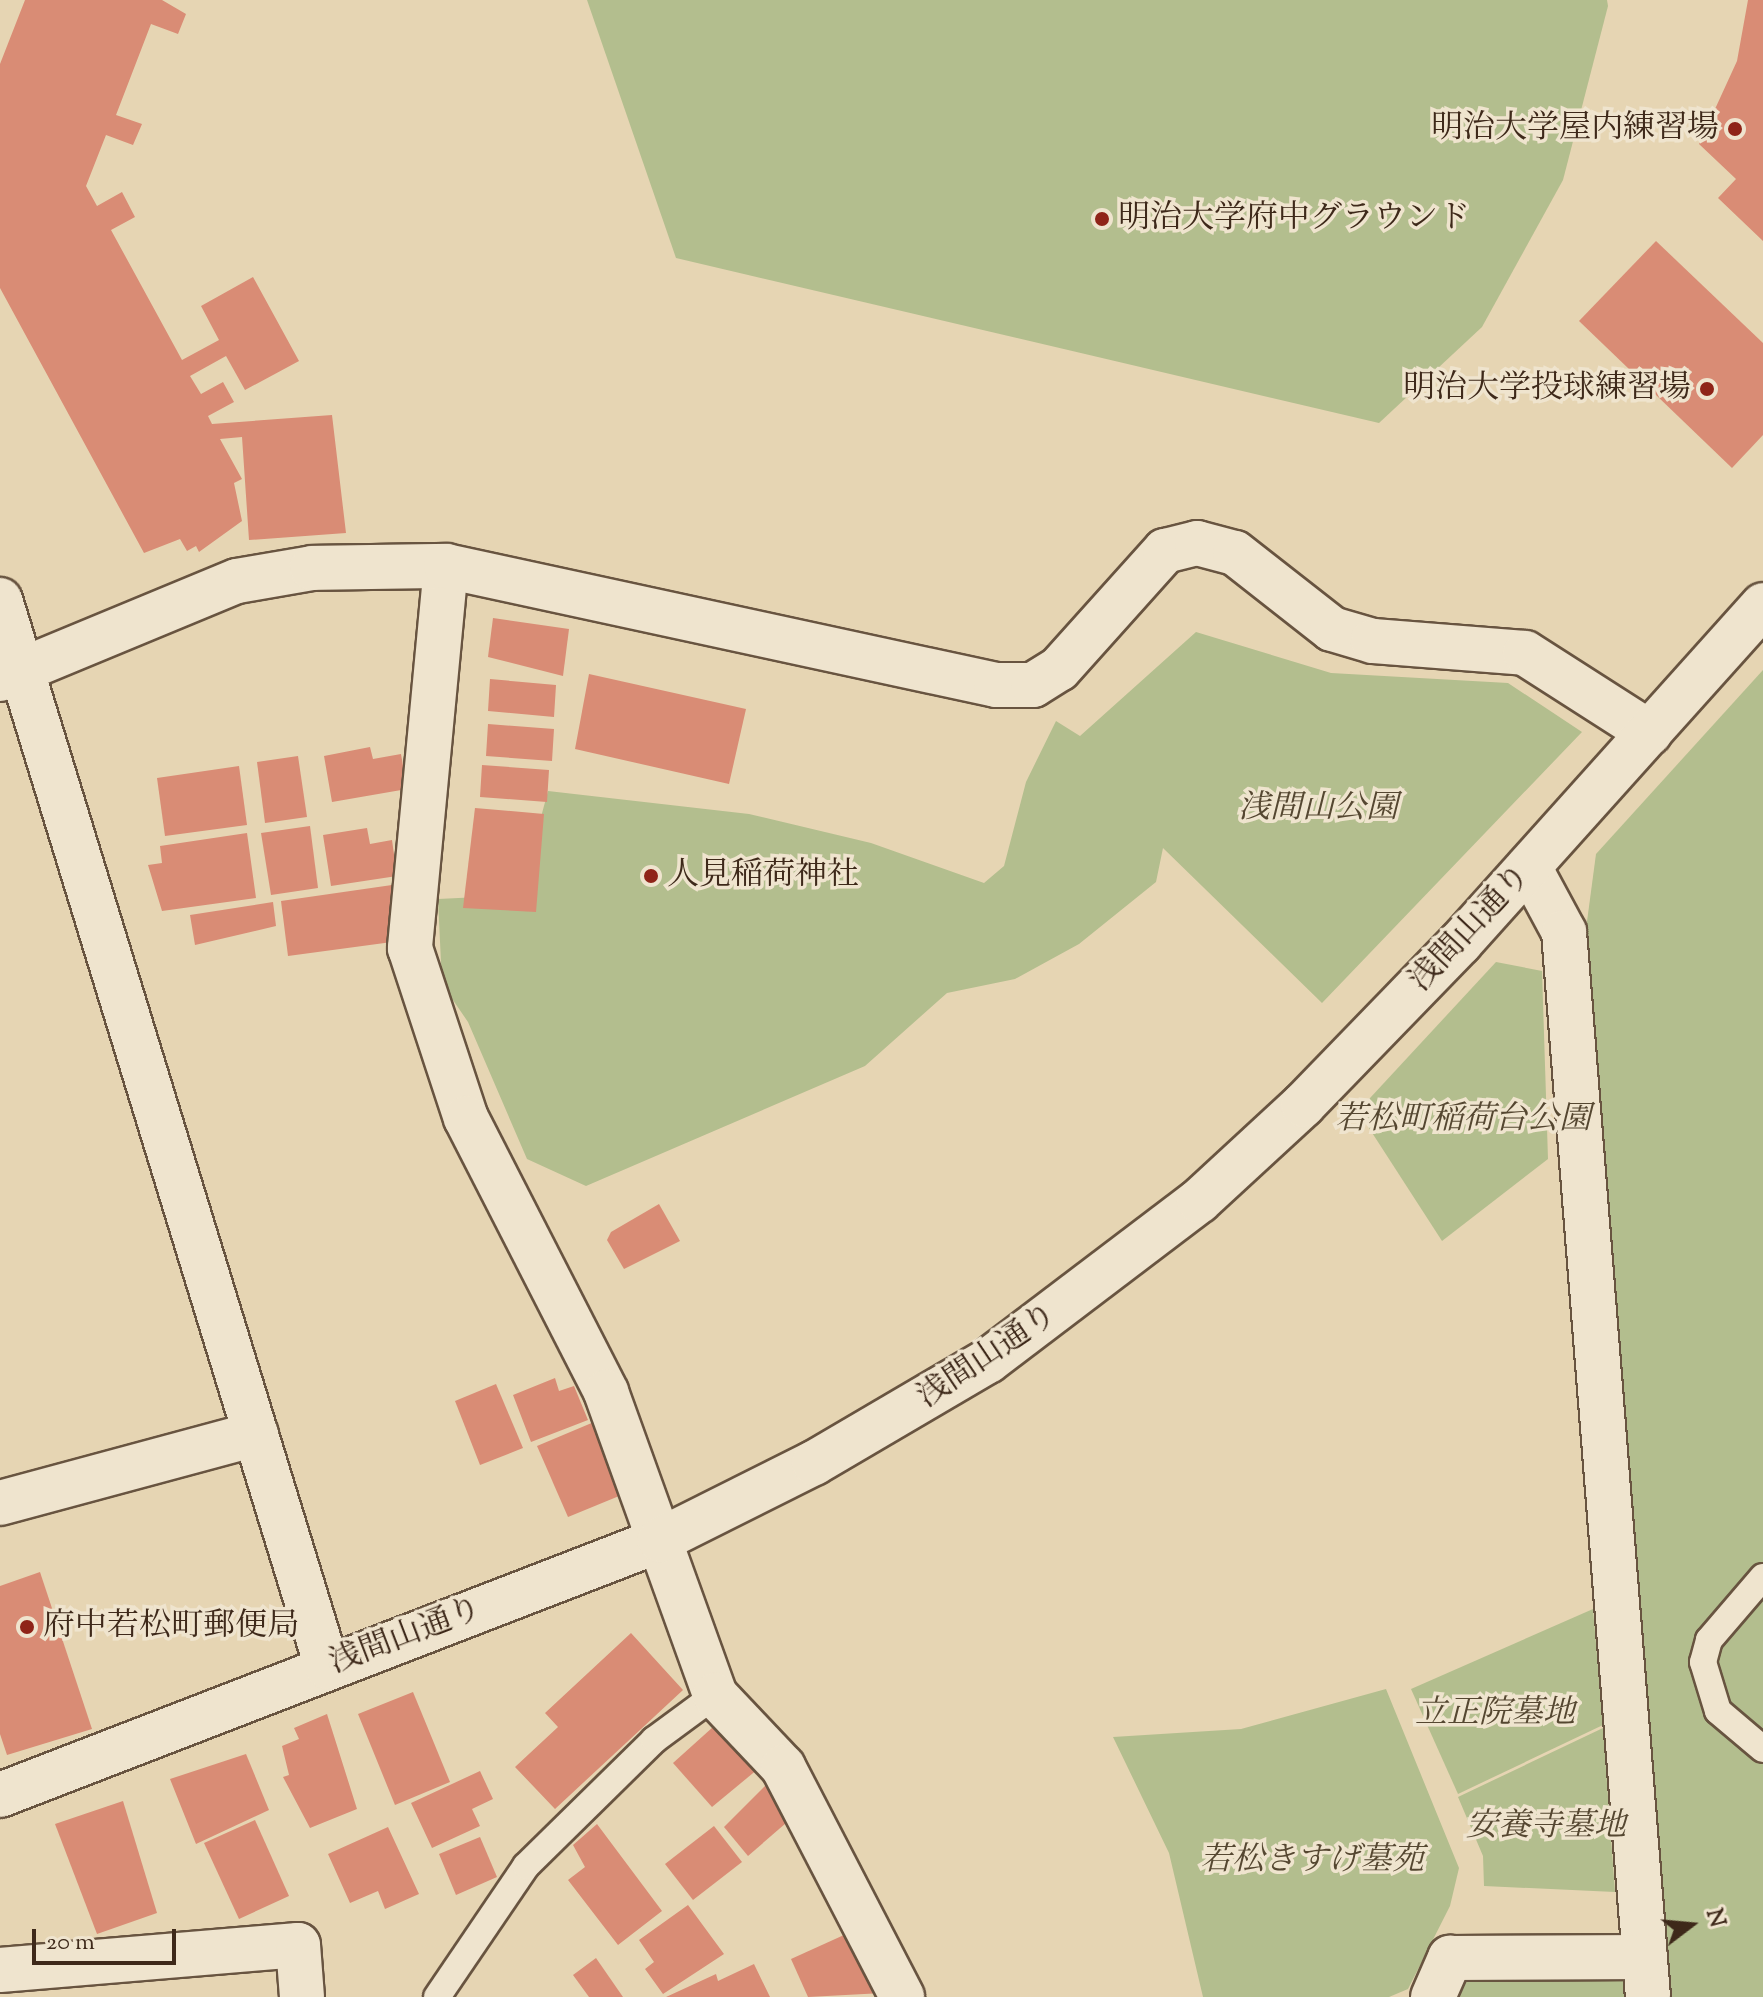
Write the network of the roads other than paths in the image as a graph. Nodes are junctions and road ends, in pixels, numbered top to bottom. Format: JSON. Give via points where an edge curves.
{"nodes":[{"id":1,"x":446,"y":566,"type":"junction"},
{"id":2,"x":0,"y":600,"type":"edge"},
{"id":3,"x":1763,"y":605,"type":"edge"},
{"id":4,"x":12,"y":677,"type":"edge"},
{"id":5,"x":1650,"y":733,"type":"junction"},
{"id":6,"x":1529,"y":867,"type":"junction"},
{"id":7,"x":256,"y":1434,"type":"junction"},
{"id":8,"x":0,"y":1503,"type":"edge"},
{"id":9,"x":660,"y":1540,"type":"junction"},
{"id":10,"x":1763,"y":1577,"type":"edge"},
{"id":11,"x":327,"y":1667,"type":"junction"},
{"id":12,"x":715,"y":1695,"type":"junction"},
{"id":13,"x":1763,"y":1749,"type":"edge"},
{"id":14,"x":0,"y":1795,"type":"edge"},
{"id":15,"x":0,"y":1970,"type":"edge"},
{"id":16,"x":1646,"y":1977,"type":"edge"},
{"id":17,"x":302,"y":1997,"type":"edge"},
{"id":18,"x":437,"y":1997,"type":"edge"},
{"id":19,"x":902,"y":1997,"type":"edge"},
{"id":20,"x":1433,"y":1997,"type":"edge"}],
"edges":[{"from":1,"to":4,"type":"street","via":[[312,568],[237,581]]},
{"from":1,"to":5,"type":"street","via":[[996,685],[1033,685],[1059,669],[1165,551],[1197,543],[1235,553],[1332,629],[1373,641],[1525,653]]},
{"from":1,"to":9,"type":"street","via":[[410,948],[466,1118],[606,1392]]},
{"from":2,"to":4,"type":"street"},
{"from":3,"to":5,"type":"street","name":"浅間山通り"},
{"from":4,"to":7,"type":"street"},
{"from":5,"to":6,"type":"street","name":"浅間山通り"},
{"from":6,"to":9,"type":"street","name":"浅間山通り","via":[[1303,1105],[1088,1290],[900,1415]]},
{"from":6,"to":16,"type":"street","via":[[1564,932]]},
{"from":7,"to":8,"type":"street"},
{"from":7,"to":11,"type":"street"},
{"from":9,"to":11,"type":"street","name":"浅間山通り"},
{"from":9,"to":12,"type":"street"},
{"from":10,"to":13,"type":"lane","via":[[1709,1640],[1703,1662],[1718,1711]]},
{"from":11,"to":14,"type":"street","name":"浅間山通り"},
{"from":12,"to":18,"type":"lane","via":[[654,1740],[526,1866]]},
{"from":12,"to":19,"type":"street","via":[[783,1767]]},
{"from":15,"to":17,"type":"street","via":[[298,1945]]},
{"from":16,"to":20,"type":"street","via":[[1450,1958]]}]}
